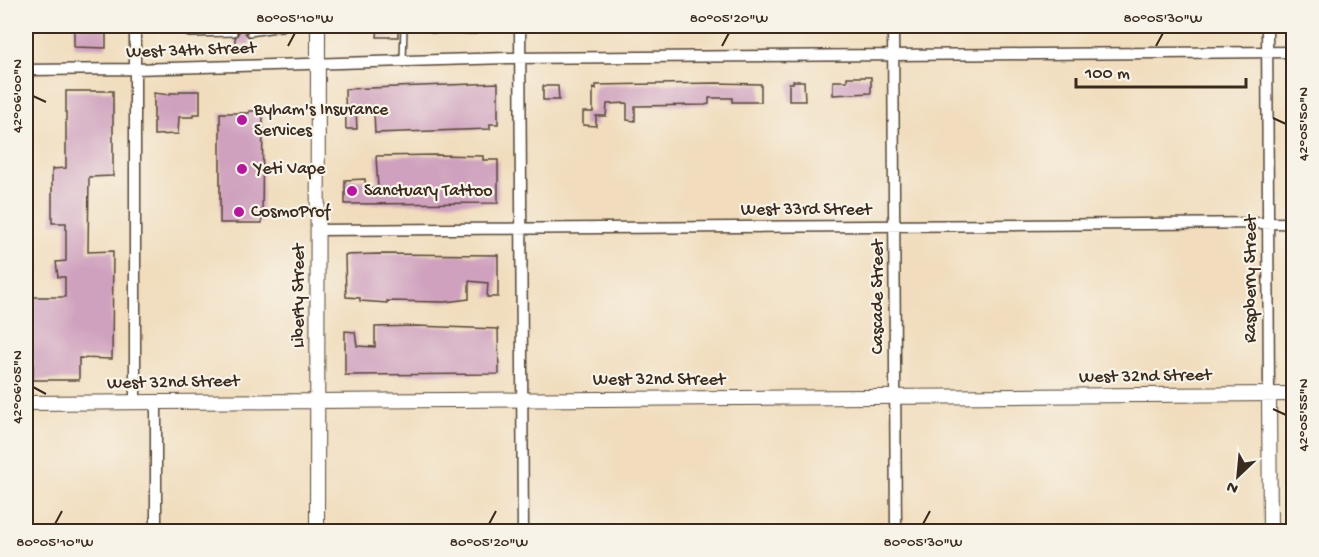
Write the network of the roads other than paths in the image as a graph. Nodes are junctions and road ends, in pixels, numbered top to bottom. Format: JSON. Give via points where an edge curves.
{"nodes":[{"id":1,"x":135,"y":26,"type":"edge"},
{"id":2,"x":184,"y":26,"type":"edge"},
{"id":3,"x":282,"y":26,"type":"edge"},
{"id":4,"x":318,"y":26,"type":"edge"},
{"id":5,"x":404,"y":26,"type":"edge"},
{"id":6,"x":520,"y":26,"type":"edge"},
{"id":7,"x":893,"y":26,"type":"edge"},
{"id":8,"x":1267,"y":26,"type":"edge"},
{"id":9,"x":234,"y":33,"type":"dead end"},
{"id":10,"x":250,"y":33,"type":"dead end"},
{"id":11,"x":1268,"y":52,"type":"junction"},
{"id":12,"x":1293,"y":52,"type":"edge"},
{"id":13,"x":893,"y":56,"type":"junction"},
{"id":14,"x":521,"y":58,"type":"junction"},
{"id":15,"x":403,"y":61,"type":"junction"},
{"id":16,"x":317,"y":64,"type":"junction"},
{"id":17,"x":135,"y":69,"type":"junction"},
{"id":18,"x":26,"y":70,"type":"edge"},
{"id":19,"x":1268,"y":223,"type":"junction"},
{"id":20,"x":1293,"y":223,"type":"edge"},
{"id":21,"x":895,"y":226,"type":"junction"},
{"id":22,"x":522,"y":228,"type":"junction"},
{"id":23,"x":318,"y":230,"type":"junction"},
{"id":24,"x":1269,"y":394,"type":"junction"},
{"id":25,"x":1293,"y":394,"type":"edge"},
{"id":26,"x":523,"y":398,"type":"junction"},
{"id":27,"x":895,"y":398,"type":"junction"},
{"id":28,"x":317,"y":400,"type":"junction"},
{"id":29,"x":135,"y":401,"type":"junction"},
{"id":30,"x":156,"y":402,"type":"junction"},
{"id":31,"x":26,"y":403,"type":"edge"},
{"id":32,"x":156,"y":531,"type":"edge"},
{"id":33,"x":317,"y":531,"type":"edge"},
{"id":34,"x":524,"y":531,"type":"edge"},
{"id":35,"x":896,"y":531,"type":"edge"},
{"id":36,"x":1270,"y":531,"type":"edge"}],
"edges":[{"from":1,"to":17,"type":"street"},
{"from":2,"to":9,"type":"lane","via":[[189,34]]},
{"from":3,"to":10,"type":"lane"},
{"from":4,"to":16,"type":"street","name":"Liberty Street"},
{"from":5,"to":15,"type":"lane"},
{"from":6,"to":14,"type":"street"},
{"from":7,"to":13,"type":"street","name":"Cascade Street"},
{"from":8,"to":11,"type":"street","name":"Raspberry Street"},
{"from":11,"to":12,"type":"street","name":"West 34th Street"},
{"from":11,"to":13,"type":"street","name":"West 34th Street"},
{"from":11,"to":19,"type":"street","name":"Raspberry Street"},
{"from":13,"to":14,"type":"street","name":"West 34th Street"},
{"from":13,"to":21,"type":"street","name":"Cascade Street"},
{"from":14,"to":15,"type":"street","name":"West 34th Street"},
{"from":14,"to":22,"type":"street"},
{"from":15,"to":16,"type":"street","name":"West 34th Street"},
{"from":16,"to":17,"type":"street","name":"West 34th Street"},
{"from":16,"to":23,"type":"street","name":"Liberty Street"},
{"from":17,"to":18,"type":"street","name":"West 34th Street"},
{"from":17,"to":29,"type":"street"},
{"from":19,"to":20,"type":"street","name":"West 33rd Street"},
{"from":19,"to":21,"type":"street","name":"West 33rd Street"},
{"from":19,"to":24,"type":"street","name":"Raspberry Street"},
{"from":21,"to":22,"type":"street","name":"West 33rd Street"},
{"from":21,"to":27,"type":"street","name":"Cascade Street"},
{"from":22,"to":23,"type":"street","name":"West 33rd Street"},
{"from":22,"to":26,"type":"street"},
{"from":23,"to":28,"type":"street","name":"Liberty Street"},
{"from":24,"to":25,"type":"street","name":"West 32nd Street"},
{"from":24,"to":27,"type":"street","name":"West 32nd Street"},
{"from":24,"to":36,"type":"street","name":"Raspberry Street"},
{"from":26,"to":27,"type":"street","name":"West 32nd Street"},
{"from":26,"to":28,"type":"street","name":"West 32nd Street"},
{"from":26,"to":34,"type":"street"},
{"from":27,"to":35,"type":"street","name":"Cascade Street"},
{"from":28,"to":30,"type":"street","name":"West 32nd Street"},
{"from":28,"to":33,"type":"street","name":"Liberty Street"},
{"from":29,"to":30,"type":"street","name":"West 32nd Street"},
{"from":29,"to":31,"type":"street","name":"West 32nd Street"},
{"from":30,"to":32,"type":"street"}]}
